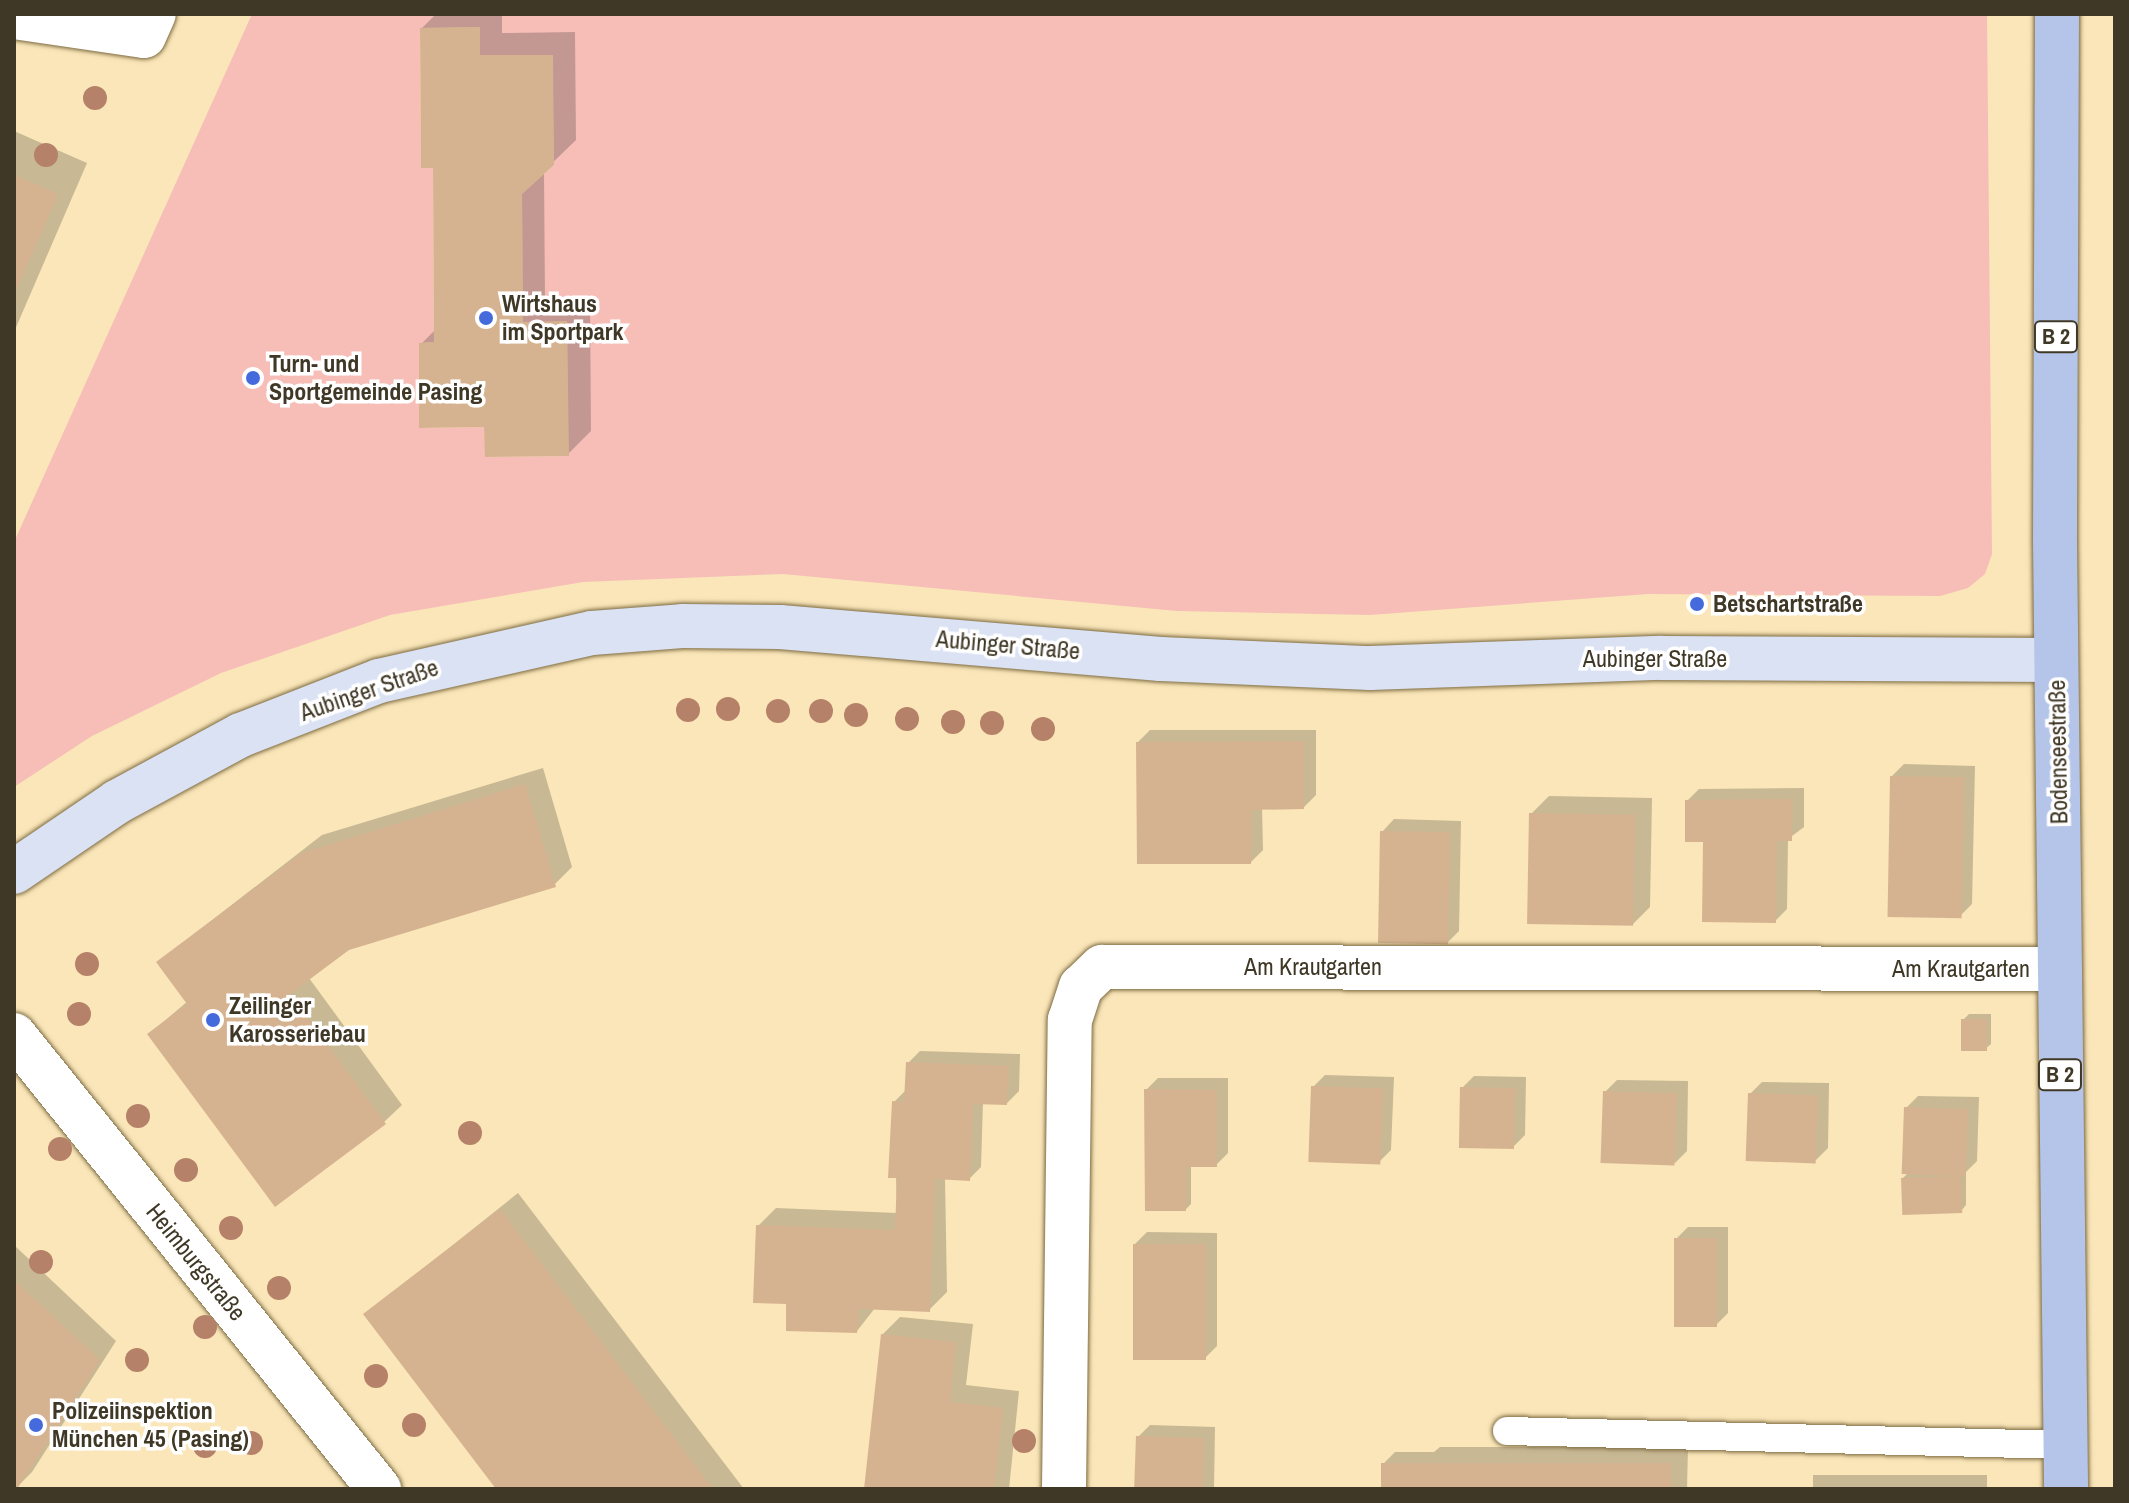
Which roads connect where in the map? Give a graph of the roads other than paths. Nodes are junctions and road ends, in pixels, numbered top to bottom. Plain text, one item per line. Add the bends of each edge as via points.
1 (2057, 14) edge
2 (14, 17) edge
3 (149, 25) edge
4 (2056, 660) junction
5 (14, 872) edge
6 (2058, 969) junction
7 (14, 1035) edge
8 (1507, 1431) dead end
9 (2065, 1445) junction
10 (379, 1489) edge
11 (1064, 1489) edge
12 (2066, 1489) edge

1 - 4 main road, Bodenseestraße / B 2
2 - 3 street
4 - 5 main road, Aubinger Straße via 1661,658 1370,668 1176,660 780,627 592,633 379,681 241,735 117,802
4 - 6 main road, Bodenseestraße / B 2
6 - 9 main road, Bodenseestraße / B 2
6 - 11 street, Am Krautgarten via 1102,967 1081,987 1070,1020
7 - 10 street, Heimburgstraße
8 - 9 lane
9 - 12 main road, Bodenseestraße / B 2

